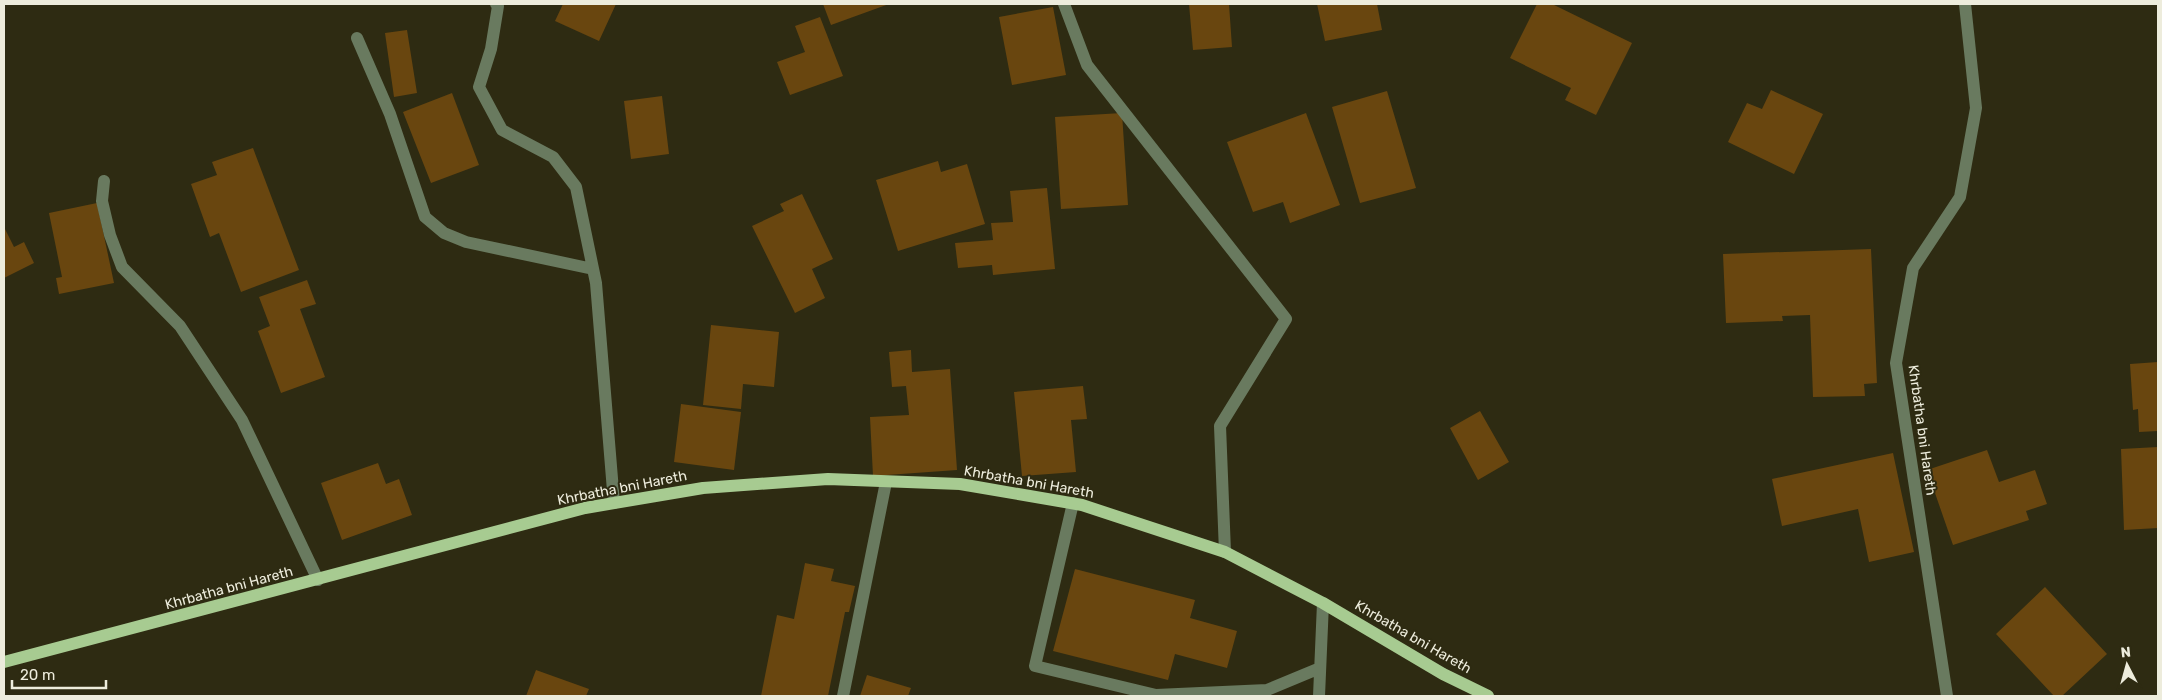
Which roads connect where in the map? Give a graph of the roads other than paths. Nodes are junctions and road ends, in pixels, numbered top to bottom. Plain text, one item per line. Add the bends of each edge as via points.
1 (496, 4) edge
2 (1064, 4) edge
3 (1965, 4) edge
4 (356, 38) dead end
5 (104, 180) dead end
6 (593, 269) junction
7 (886, 482) junction
8 (614, 503) junction
9 (1074, 503) junction
10 (1225, 552) junction
11 (318, 580) junction
12 (1324, 603) junction
13 (4, 662) edge
14 (1320, 668) junction
15 (843, 696) edge
16 (1319, 696) edge
17 (1488, 696) edge
18 (1947, 696) edge

1 - 6 street via 492,49 479,87 502,130 553,157 576,187
2 - 10 street via 1087,65 1286,319 1220,426
3 - 18 street, Khrbatha bni Hareth via 1976,108 1960,197 1913,268 1896,363
4 - 6 street via 390,114 425,217 444,233 466,242
5 - 11 street via 102,201 122,267 180,326 242,420
6 - 8 street
7 - 8 main road, Khrbatha bni Hareth via 828,480 703,488
7 - 9 main road, Khrbatha bni Hareth via 960,484
7 - 15 street
8 - 11 main road, Khrbatha bni Hareth
9 - 10 main road, Khrbatha bni Hareth
9 - 14 street via 1035,666 1156,695 1267,690
10 - 12 main road, Khrbatha bni Hareth
11 - 13 main road, Khrbatha bni Hareth
12 - 14 street
12 - 17 main road, Khrbatha bni Hareth via 1443,674
14 - 16 street

